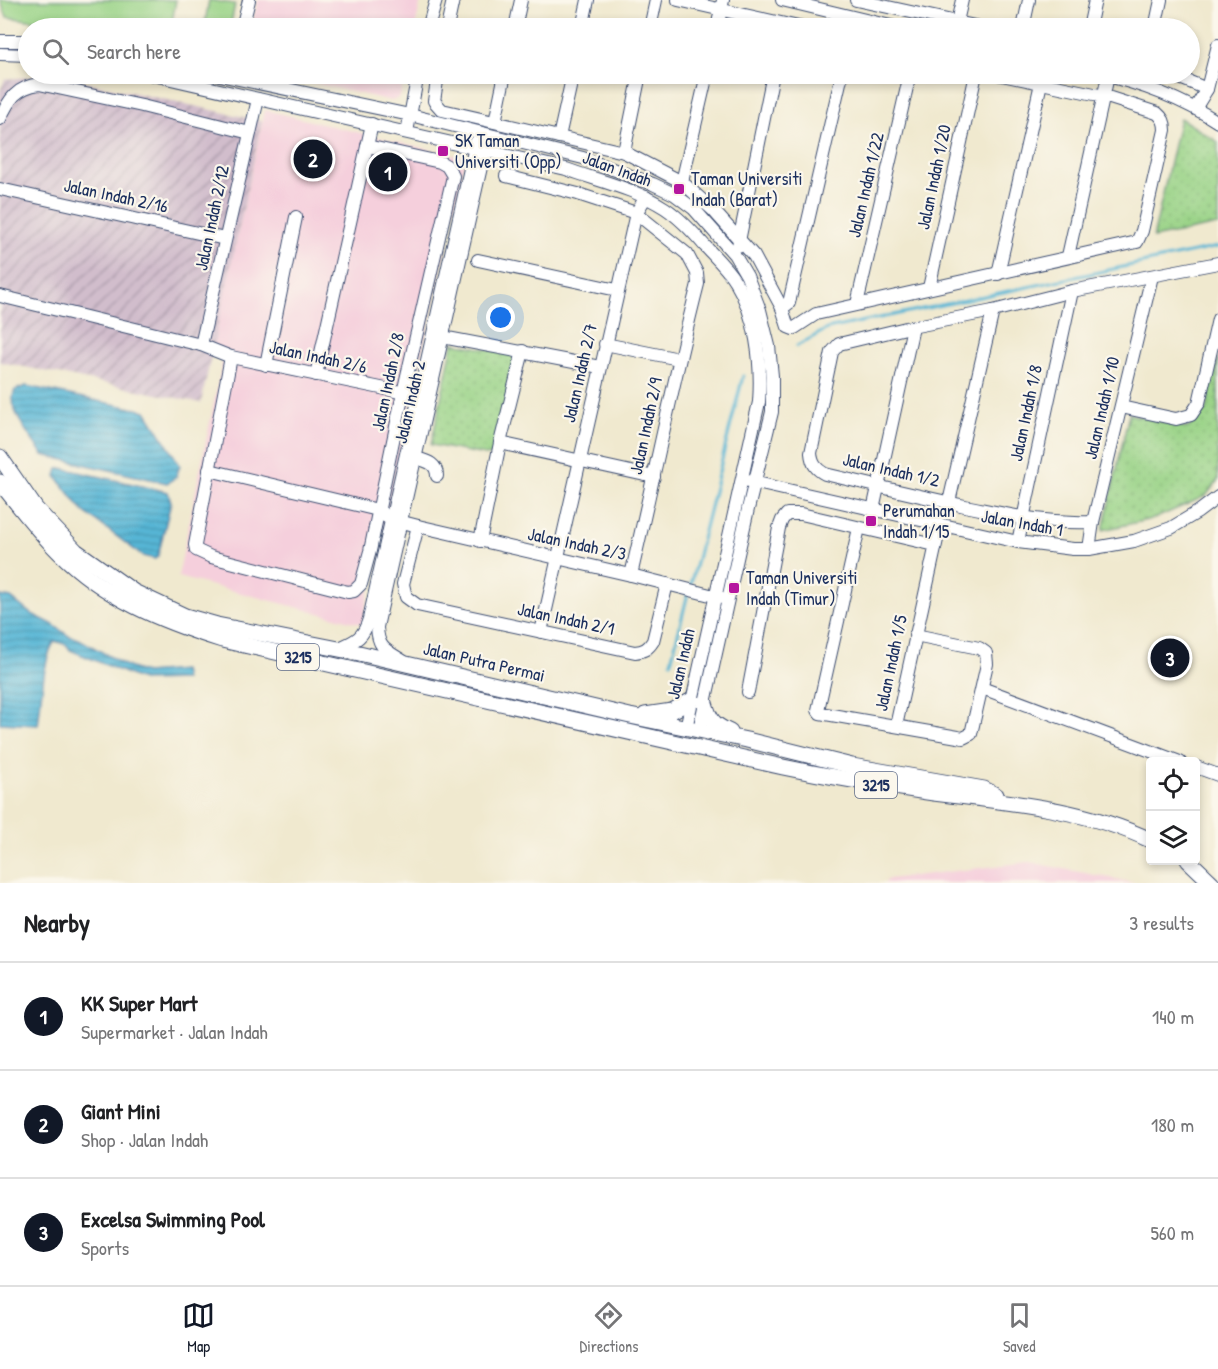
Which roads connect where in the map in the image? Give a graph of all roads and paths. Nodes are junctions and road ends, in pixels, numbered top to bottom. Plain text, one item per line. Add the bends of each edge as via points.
1 (249, 0) edge
2 (436, 0) edge
3 (453, 0) edge
4 (521, 0) edge
5 (588, 0) edge
6 (656, 0) edge
7 (678, 0) edge
8 (782, 0) edge
9 (856, 0) edge
10 (962, 0) edge
11 (1029, 0) edge
12 (1095, 0) edge
13 (1161, 0) edge
14 (810, 3) edge
15 (886, 3) edge
16 (722, 5) edge
17 (244, 18) edge
18 (431, 18) edge
19 (449, 18) edge
20 (517, 18) edge
21 (584, 18) edge
22 (652, 18) edge
23 (760, 18) edge
24 (863, 18) edge
25 (942, 18) edge
26 (958, 18) edge
27 (1025, 18) edge
28 (1091, 18) edge
29 (1157, 18) edge
30 (0, 41) edge
31 (18, 41) edge
32 (1218, 45) edge
33 (0, 54) edge
34 (18, 55) edge
35 (191, 84) edge
36 (230, 84) edge
37 (264, 84) edge
38 (416, 84) edge
39 (436, 84) edge
40 (504, 84) edge
41 (571, 84) edge
42 (638, 84) edge
43 (706, 84) edge
44 (771, 84) edge
45 (840, 84) edge
46 (908, 84) edge
47 (974, 84) edge
48 (1041, 84) edge
49 (1046, 84) edge
50 (1103, 84) edge
51 (1133, 84) edge
52 (1195, 84) edge
53 (1207, 89) junction
54 (228, 93) junction
55 (301, 93) junction
56 (1104, 96) junction
57 (258, 99) junction
58 (1196, 107) junction
59 (298, 108) junction
60 (410, 115) junction
61 (0, 119) edge
62 (495, 122) junction
63 (1218, 122) edge
64 (372, 124) junction
65 (407, 132) junction
66 (250, 133) junction
67 (483, 133) junction
68 (559, 137) junction
69 (367, 146) junction
70 (480, 149) junction
71 (624, 152) junction
72 (506, 176) dead end
73 (682, 182) junction
74 (0, 189) edge
75 (646, 198) junction
76 (636, 213) junction
77 (296, 217) dead end
78 (225, 239) junction
79 (740, 240) junction
80 (734, 254) junction
81 (1068, 256) junction
82 (478, 260) dead end
83 (1218, 263) edge
84 (723, 266) junction
85 (998, 274) junction
86 (1152, 276) junction
87 (928, 288) junction
88 (618, 290) junction
89 (1072, 291) junction
90 (0, 296) edge
91 (856, 304) junction
92 (782, 308) junction
93 (993, 310) junction
94 (1218, 320) edge
95 (913, 327) junction
96 (439, 336) junction
97 (605, 344) junction
98 (201, 345) junction
99 (523, 351) junction
100 (231, 357) junction
101 (678, 359) junction
102 (266, 365) junction
103 (600, 367) junction
104 (316, 375) junction
105 (403, 393) junction
106 (424, 397) junction
107 (1121, 407) junction
108 (500, 443) junction
109 (0, 457) edge
110 (416, 458) junction
111 (579, 461) junction
112 (208, 470) junction
113 (437, 476) dead end
114 (654, 477) junction
115 (741, 480) junction
116 (0, 482) edge
117 (754, 482) junction
118 (879, 488) junction
119 (1218, 497) edge
120 (949, 502) junction
121 (378, 510) junction
122 (873, 510) junction
123 (1022, 518) junction
124 (396, 520) junction
125 (1094, 522) junction
126 (418, 526) junction
127 (940, 526) junction
128 (859, 528) junction
129 (480, 541) junction
130 (1018, 542) junction
131 (935, 545) junction
132 (1089, 549) junction
133 (558, 559) junction
134 (631, 575) junction
135 (673, 586) junction
136 (721, 598) junction
137 (541, 632) junction
138 (915, 635) junction
139 (337, 649) junction
140 (408, 664) junction
141 (982, 688) junction
142 (748, 692) dead end
143 (699, 702) junction
144 (630, 716) junction
145 (896, 726) junction
146 (692, 732) junction
147 (647, 735) junction
148 (747, 740) junction
149 (739, 757) junction
150 (1167, 757) edge
151 (1200, 768) edge
152 (1217, 771) edge
153 (1016, 803) junction
154 (1146, 838) edge
155 (1192, 865) edge
156 (1212, 883) edge

1 - 17 street
2 - 18 street
3 - 19 street
4 - 20 street
5 - 21 street
6 - 22 street
7 - 16 street
8 - 14 street
9 - 15 street
10 - 26 street
11 - 27 street
12 - 28 street
13 - 29 street
14 - 24 street
15 - 25 street
16 - 23 street
30 - 31 street
32 - 53 street
33 - 34 street
35 - 54 street, Jalan Indah
36 - 54 street
37 - 55 street, Jalan Indah
38 - 60 street
39 - 62 street via 434,101 442,110
40 - 62 street
41 - 68 street
42 - 71 street
43 - 73 street
44 - 79 street
45 - 92 street via 789,303
46 - 91 street, Jalan Indah 1/22
47 - 87 street, Jalan Indah 1/20
48 - 85 street
49 - 56 street
50 - 56 street
51 - 58 street
52 - 53 street
53 - 58 street
54 - 57 street, Jalan Indah
55 - 59 street
55 - 60 street, Jalan Indah
56 - 81 street
56 - 81 street via 1157,113 1164,120 1165,130 1137,242
57 - 59 street, Jalan Indah
57 - 66 street, Jalan Indah 2/12
58 - 63 street
59 - 64 street, Jalan Indah
60 - 65 street
60 - 67 street, Jalan Indah
61 - 66 street via 14,93 39,84
62 - 68 street
64 - 65 street, Jalan Indah
64 - 69 street
65 - 70 street, Jalan Indah
66 - 78 street, Jalan Indah 2/12
67 - 70 street, Jalan Indah 2
67 - 80 street, Jalan Indah via 583,158 653,183 694,209
68 - 71 street
69 - 104 street
69 - 105 street, Jalan Indah 2/8 via 440,162 451,170 452,182
70 - 75 street, Jalan Indah via 566,169
70 - 96 street, Jalan Indah 2
71 - 73 street
72 - 76 street
73 - 79 street
74 - 78 street, Jalan Indah 2/16
75 - 76 street, Jalan Indah 2/7
75 - 84 street, Jalan Indah via 666,208 691,230
76 - 88 street, Jalan Indah 2/7
76 - 101 street, Jalan Indah 2/9 via 687,254 697,273 698,284
77 - 102 street
78 - 98 street, Jalan Indah 2/12
79 - 80 street
79 - 92 street via 754,256
80 - 84 street
80 - 117 street, Jalan Indah via 760,310 772,376 772,412
81 - 85 street
82 - 88 street
83 - 86 street
84 - 115 street, Jalan Indah via 744,297 753,327 760,382
85 - 87 street
86 - 89 street
86 - 107 street, Jalan Indah 1/10
87 - 91 street
88 - 97 street, Jalan Indah 2/7
89 - 93 street
89 - 123 street, Jalan Indah 1/8
90 - 98 street, Jalan Indah 2/6
91 - 92 street via 816,314 793,329 788,327
93 - 95 street
93 - 120 street
94 - 107 street via 1199,403 1191,415 1176,419
95 - 118 street
95 - 118 street, Jalan Indah 1/2 via 839,344 832,352 811,462 825,474
96 - 99 street
96 - 106 street, Jalan Indah 2
97 - 101 street
97 - 103 street, Jalan Indah 2/7
98 - 100 street, Jalan Indah 2/6
99 - 103 street
99 - 108 street
100 - 102 street, Jalan Indah 2/6
100 - 112 street
101 - 114 street, Jalan Indah 2/9
102 - 104 street, Jalan Indah 2/6
103 - 111 street, Jalan Indah 2/7
104 - 105 street, Jalan Indah 2/6
105 - 106 street, Jalan Indah 2/6
105 - 121 street, Jalan Indah 2/8
106 - 110 street, Jalan Indah 2
106 - 124 street, Jalan Indah 2
107 - 125 street, Jalan Indah 1/10
108 - 111 street
108 - 129 street
109 - 139 main road, Jalan Putra Permai / 3215 via 36,509 69,545 134,592 216,626
110 - 113 street via 433,465
110 - 124 street, Jalan Indah 2
111 - 114 street
111 - 133 street, Jalan Indah 2/7
112 - 121 street
112 - 121 street, Jalan Indah 2/8 via 196,550 348,592 358,589
114 - 134 street, Jalan Indah 2/9
115 - 117 street, Jalan Indah 1
115 - 136 street, Jalan Indah
116 - 147 main road, Jalan Putra Permai / 3215 via 61,554 94,581 165,622 222,640
117 - 122 street, Jalan Indah 1
117 - 136 street, Jalan Indah
118 - 120 street, Jalan Indah 1/2
118 - 122 street
119 - 132 street, Jalan Indah 1 via 1171,528 1134,541
120 - 123 street, Jalan Indah 1/2
121 - 124 street
122 - 127 street, Jalan Indah 1
123 - 125 street, Jalan Indah 1/2
123 - 130 street, Jalan Indah 1/8
124 - 126 street, Jalan Indah 2/3
124 - 139 street, Jalan Indah 2 via 364,633
124 - 140 street, Jalan Indah 2 via 378,640
125 - 132 street, Jalan Indah 1/10
126 - 129 street, Jalan Indah 2/3
126 - 137 street, Jalan Indah 2/1 via 403,584 410,601
127 - 130 street, Jalan Indah 1
127 - 131 street, Jalan Indah 1/5
128 - 131 street
128 - 142 street via 801,514 787,514 782,520
128 - 145 street via 819,710 823,715
129 - 133 street, Jalan Indah 2/3
130 - 132 street, Jalan Indah 1
131 - 138 street, Jalan Indah 1/5
133 - 134 street, Jalan Indah 2/3
133 - 137 street, Jalan Indah 2/7
134 - 135 street, Jalan Indah 2/3
135 - 136 street, Jalan Indah 2/3
135 - 137 street, Jalan Indah 2/1 via 653,641 642,652
136 - 143 street, Jalan Indah
138 - 141 street via 983,650 988,657
138 - 145 street, Jalan Indah 1/5
139 - 140 main road, Jalan Putra Permai / 3215
140 - 144 main road, Jalan Putra Permai / 3215
141 - 145 street, Jalan Indah 1/5 via 974,729 963,738
141 - 150 street
143 - 144 main road via 672,711
143 - 146 street, Jalan Indah
143 - 148 main road via 714,723
144 - 146 main road, Jalan Putra Permai / 3215
146 - 147 main road via 683,739
146 - 148 main road, Jalan Putra Permai / 3215
146 - 149 main road
147 - 149 main road, Jalan Putra Permai / 3215
148 - 153 main road, Jalan Putra Permai / 3215 via 852,766 984,789
149 - 153 main road, Jalan Putra Permai / 3215 via 870,784
151 - 152 street
153 - 154 main road, Jalan Putra Permai / 3215 via 1100,821
155 - 156 main road

